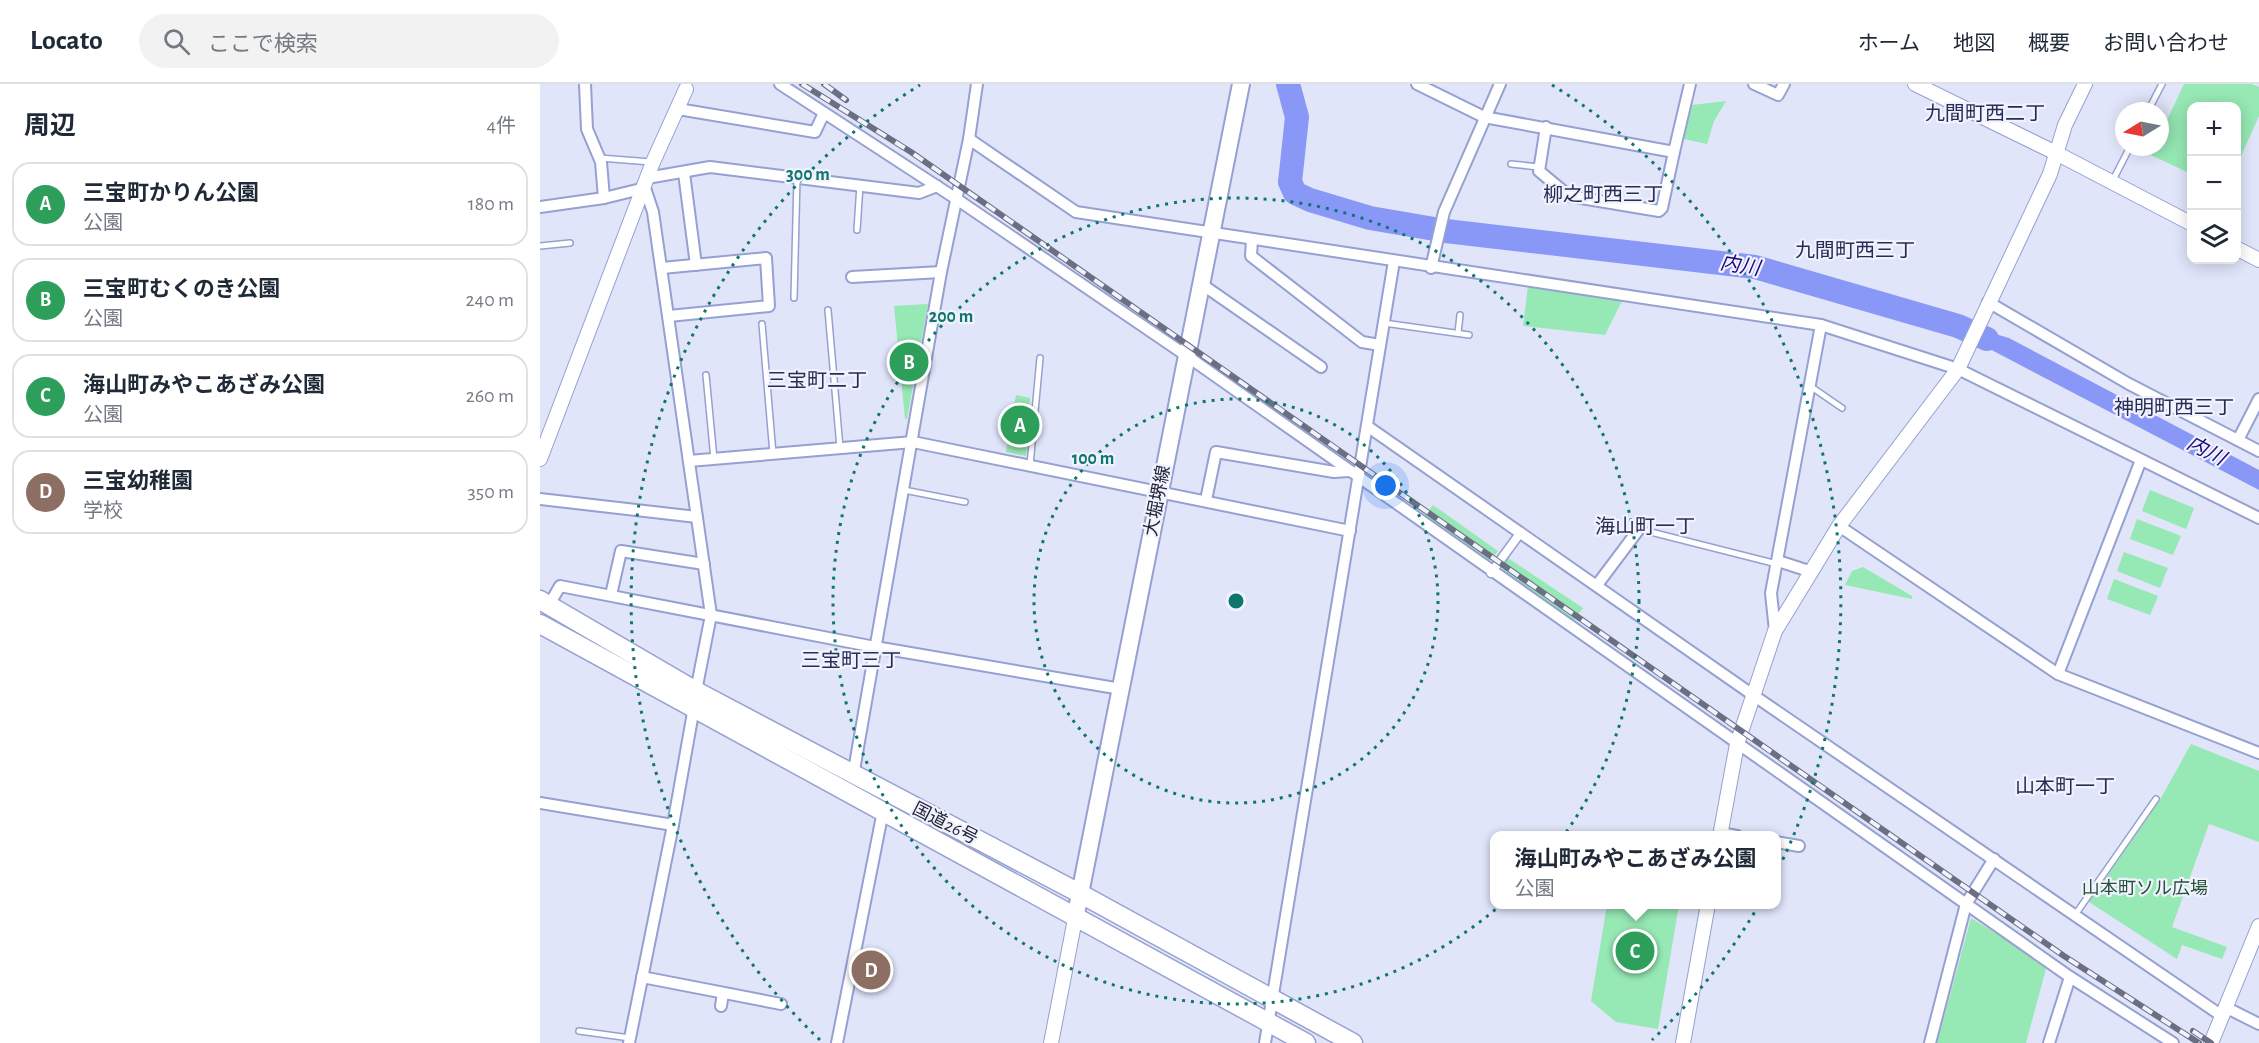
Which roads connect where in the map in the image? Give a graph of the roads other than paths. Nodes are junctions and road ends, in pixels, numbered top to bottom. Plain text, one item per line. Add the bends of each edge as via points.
1 (585, 84) edge
2 (780, 84) edge
3 (977, 84) edge
4 (1241, 84) edge
5 (1500, 84) edge
6 (1690, 84) edge
7 (1754, 84) edge
8 (1784, 84) edge
9 (1915, 84) edge
10 (2085, 84) edge
11 (2162, 84) edge
12 (1424, 85) edge
13 (685, 86) edge
14 (2153, 102) edge
15 (678, 109) junction
16 (824, 113) junction
17 (1484, 117) junction
18 (1546, 127) junction
19 (969, 139) junction
20 (1674, 152) junction
21 (2056, 153) junction
22 (2125, 156) edge
23 (598, 158) junction
24 (653, 162) junction
25 (1511, 164) dead end
26 (1539, 167) junction
27 (684, 172) junction
28 (797, 178) junction
29 (2112, 182) junction
30 (646, 183) junction
31 (860, 185) junction
32 (937, 186) junction
33 (603, 198) junction
34 (955, 198) junction
35 (540, 207) edge
36 (2187, 221) edge
37 (857, 231) dead end
38 (1210, 232) junction
39 (1252, 239) junction
40 (570, 243) dead end
41 (540, 246) edge
42 (2241, 251) edge
43 (2259, 260) edge
44 (1394, 261) junction
45 (696, 265) junction
46 (662, 267) junction
47 (1431, 268) junction
48 (941, 272) junction
49 (852, 277) dead end
50 (1200, 283) junction
51 (794, 298) dead end
52 (1987, 307) junction
53 (828, 310) dead end
54 (1460, 315) dead end
55 (669, 316) junction
56 (1384, 323) junction
57 (762, 324) dead end
58 (1821, 325) junction
59 (1458, 333) junction
60 (1469, 335) dead end
61 (1380, 345) junction
62 (1187, 356) junction
63 (1040, 358) dead end
64 (1321, 367) dead end
65 (1958, 369) junction
66 (706, 375) dead end
67 (1810, 386) junction
68 (2259, 399) edge
69 (1842, 408) dead end
70 (1367, 426) junction
71 (2238, 440) junction
72 (913, 442) junction
73 (840, 448) junction
74 (2259, 451) edge
75 (773, 454) junction
76 (540, 459) edge
77 (714, 459) junction
78 (2141, 460) junction
79 (689, 461) junction
80 (1030, 465) junction
81 (1348, 471) junction
82 (1358, 478) junction
83 (904, 490) junction
84 (1160, 490) junction
85 (540, 500) edge
86 (1206, 500) junction
87 (965, 502) dead end
88 (697, 517) junction
89 (2259, 518) edge
90 (1839, 526) junction
91 (1639, 529) joint
92 (1350, 531) junction
93 (1521, 532) junction
94 (1777, 562) junction
95 (704, 564) junction
96 (1812, 572) junction
97 (1491, 573) junction
98 (1597, 585) junction
99 (611, 595) junction
100 (544, 602) edge
101 (711, 615) junction
102 (540, 624) edge
103 (1775, 631) junction
104 (874, 647) junction
105 (2058, 674) junction
106 (1121, 690) junction
107 (1753, 695) junction
108 (695, 699) junction
109 (1737, 744) junction
110 (2259, 753) edge
111 (853, 776) junction
112 (2156, 799) dead end
113 (540, 802) edge
114 (883, 811) junction
115 (674, 825) junction
116 (1721, 831) edge
117 (1781, 843) edge
118 (1798, 846) dead end
119 (1994, 860) junction
120 (1081, 894) junction
121 (1966, 904) junction
122 (1707, 909) edge
123 (2075, 915) junction
124 (1075, 919) junction
125 (2258, 929) edge
126 (642, 977) junction
127 (2070, 977) junction
128 (723, 993) junction
129 (1274, 1000) junction
130 (781, 1004) dead end
131 (721, 1006) dead end
132 (2223, 1011) junction
133 (1269, 1023) junction
134 (2259, 1023) edge
135 (579, 1030) dead end
136 (2155, 1032) junction
137 (630, 1041) edge
138 (837, 1043) edge
139 (1051, 1043) edge
140 (1265, 1043) edge
141 (1306, 1043) edge
142 (1353, 1043) edge
143 (1683, 1043) edge
144 (1930, 1043) edge
145 (2049, 1043) edge
146 (2151, 1043) edge
147 (2173, 1043) edge
148 (2211, 1043) edge

1 - 23 street via 587,129
2 - 16 street
3 - 19 street
4 - 38 main road, 大堀堺線
5 - 17 street
6 - 20 street
7 - 8 street via 1778,95
9 - 21 street
10 - 21 street
11 - 14 lane
12 - 17 street
13 - 15 street
15 - 16 street via 815,132
15 - 24 street
16 - 32 street
17 - 18 street
17 - 47 street via 1444,212
18 - 20 street
18 - 26 street
19 - 34 street
19 - 38 street via 1076,212
20 - 26 street via 1659,211 1569,196
21 - 29 street
21 - 52 street via 2050,174
22 - 29 lane
23 - 24 lane
23 - 33 street
24 - 30 street
25 - 26 lane
27 - 28 street via 710,167
27 - 30 street
27 - 45 street
28 - 31 street
28 - 51 lane
29 - 36 street
30 - 33 street
30 - 46 street
30 - 76 street
31 - 32 street via 919,193
31 - 37 lane
32 - 34 street
33 - 35 street
34 - 48 street
34 - 62 street
38 - 39 street
38 - 50 main road, 大堀堺線
39 - 44 street
39 - 61 street via 1251,256 1362,342
40 - 41 lane
42 - 43 street
44 - 47 street
44 - 56 street
45 - 46 street
45 - 55 street via 766,258 769,306
46 - 55 street
47 - 58 street
48 - 49 street
48 - 72 street
50 - 62 main road, 大堀堺線
50 - 64 street
52 - 65 street
52 - 71 street
53 - 73 lane
54 - 59 lane
55 - 79 street
56 - 59 lane
56 - 61 street
57 - 75 lane
58 - 65 street
58 - 67 street
59 - 60 lane
61 - 70 street
62 - 81 street
62 - 84 main road, 大堀堺線
63 - 80 lane
65 - 78 street
65 - 90 street
66 - 77 lane
67 - 69 lane
67 - 94 street
68 - 71 street
70 - 82 street
70 - 93 street
71 - 74 street
72 - 73 street
72 - 80 street
72 - 83 street
73 - 75 street
75 - 77 street
77 - 79 street
78 - 89 street
78 - 105 street
79 - 88 street
80 - 84 street
81 - 82 street
81 - 86 street via 1216,452
82 - 92 street
82 - 97 street
83 - 87 lane
83 - 104 street
84 - 86 street
84 - 106 main road, 大堀堺線
85 - 88 street
86 - 92 street
88 - 95 street
90 - 96 street
90 - 105 street
91 - 94 lane
91 - 98 street
92 - 129 street
93 - 97 street
93 - 98 street
94 - 96 street
94 - 103 street via 1771,593
95 - 99 street via 621,551
95 - 101 street
96 - 103 street
97 - 109 street
98 - 107 street
99 - 100 street via 560,586
99 - 101 street
100 - 108 highway, 国道26号
101 - 104 street
101 - 108 street
102 - 108 highway, 国道26号
103 - 107 street
104 - 106 street
104 - 111 street
105 - 110 street
106 - 120 main road, 大堀堺線
107 - 109 street
107 - 119 street
108 - 111 highway, 国道26号
108 - 114 highway, 国道26号
108 - 115 street
109 - 116 street
109 - 121 street
111 - 120 highway, 国道26号
112 - 123 lane
113 - 115 street
114 - 124 highway, 国道26号
114 - 138 street
115 - 126 street
117 - 118 street
119 - 121 street
119 - 123 street
120 - 124 main road, 大堀堺線
120 - 129 highway, 国道26号
121 - 127 street
121 - 144 street
122 - 143 street
123 - 132 street
124 - 133 highway, 国道26号
124 - 139 street
125 - 132 street
126 - 128 street
126 - 137 street
127 - 136 street
127 - 145 street
128 - 130 street
128 - 131 street
129 - 133 street
129 - 142 highway, 国道26号
132 - 134 street
132 - 148 street
133 - 140 street
133 - 141 highway, 国道26号
135 - 137 lane
136 - 146 street
136 - 147 street

